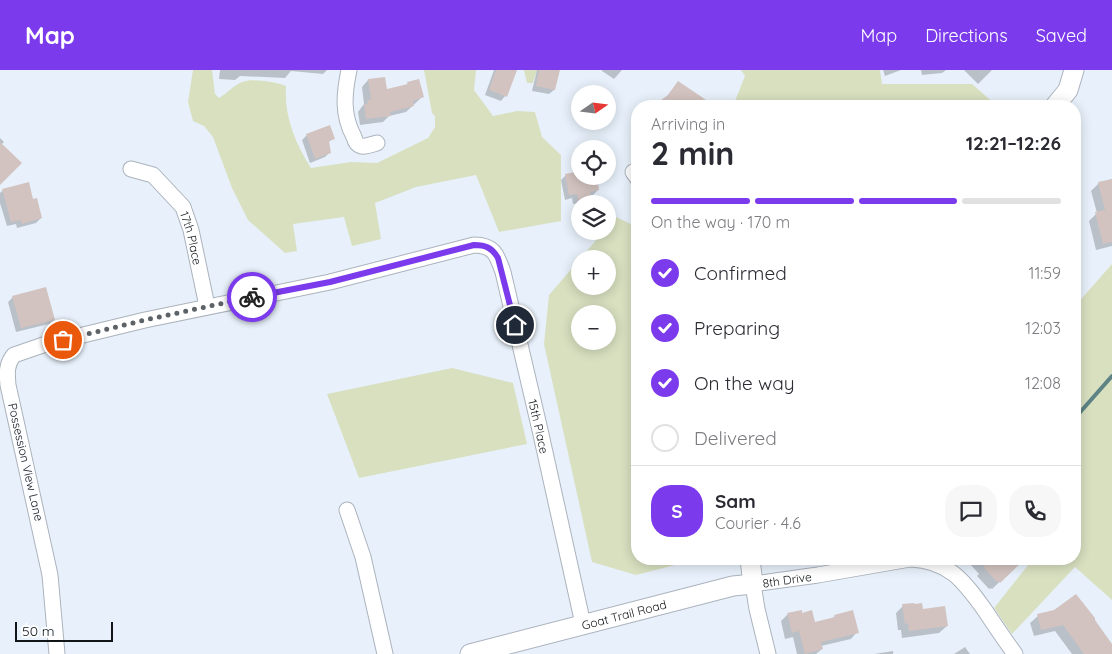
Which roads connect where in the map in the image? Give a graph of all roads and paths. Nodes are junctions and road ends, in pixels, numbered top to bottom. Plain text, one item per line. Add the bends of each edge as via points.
1 (349, 70) edge
2 (1074, 70) edge
3 (1060, 100) edge
4 (377, 143) dead end
5 (131, 169) dead end
6 (474, 245) joint
7 (207, 306) junction
8 (347, 510) dead end
9 (751, 565) edge
10 (876, 565) edge
11 (942, 565) edge
12 (754, 584) junction
13 (584, 624) junction
14 (57, 654) edge
15 (385, 654) edge
16 (470, 654) edge
17 (768, 654) edge
18 (1015, 654) edge

1 - 4 street via 345,89 349,127 359,145
2 - 3 street via 1068,90
5 - 7 street, 17th Place via 154,175 183,207
6 - 7 street, Possession View Lane via 330,282
6 - 13 street, 15th Place via 493,251 500,265
7 - 14 street, Possession View Lane via 46,344 18,352 10,359 8,385 50,575
8 - 15 street via 363,558
9 - 12 street
10 - 12 street, 8th Drive
11 - 18 street, 8th Drive via 964,582
12 - 13 street, Goat Trail Road via 733,586
12 - 17 street
13 - 16 street, Goat Trail Road

